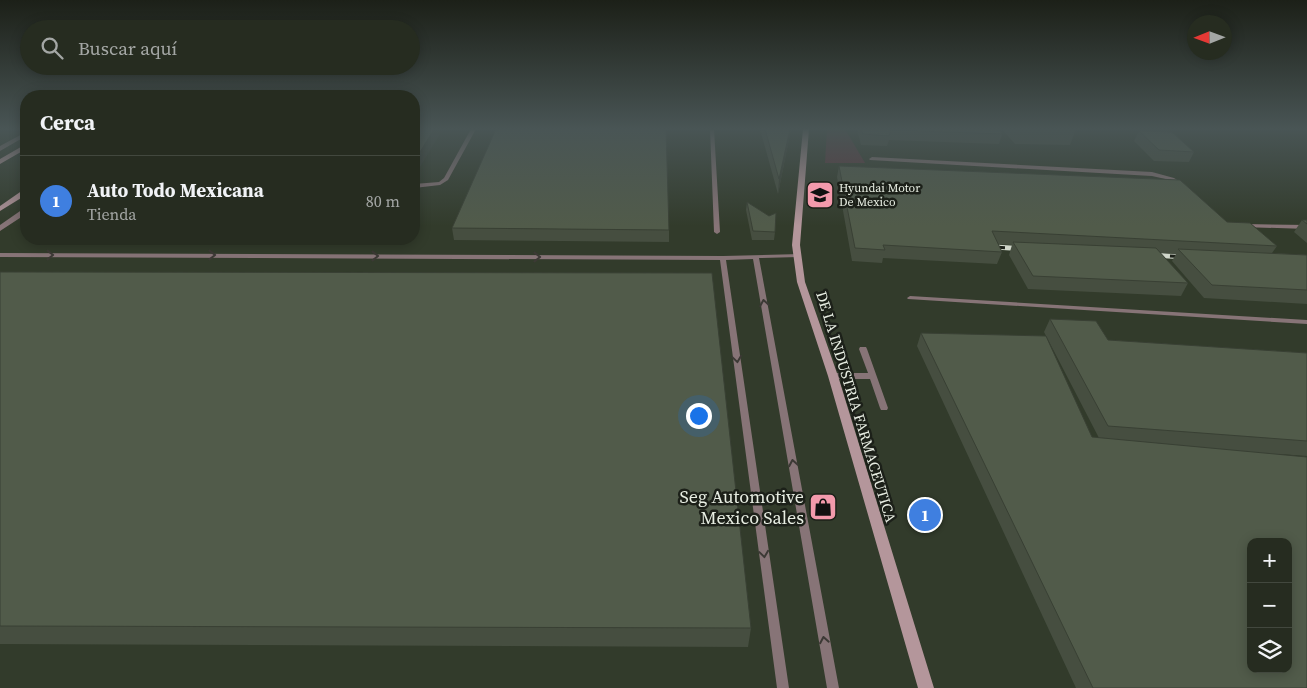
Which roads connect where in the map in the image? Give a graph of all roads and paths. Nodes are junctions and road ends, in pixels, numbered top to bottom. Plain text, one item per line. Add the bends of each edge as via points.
1 (456, 161) edge
2 (714, 161) edge
3 (803, 161) edge
4 (911, 161) edge
5 (420, 185) edge
6 (1184, 187) edge
7 (20, 196) edge
8 (0, 209) edge
9 (20, 214) edge
10 (1239, 226) edge
11 (1307, 227) edge
12 (0, 229) edge
13 (718, 232) dead end
14 (0, 255) edge
15 (799, 255) junction
16 (722, 258) junction
17 (756, 258) junction
18 (910, 298) dead end
19 (1307, 322) edge
20 (863, 349) dead end
21 (833, 376) junction
22 (872, 376) junction
23 (884, 408) dead end
24 (783, 688) edge
25 (832, 688) edge
26 (926, 688) edge

1 - 5 lane via 446,179
2 - 13 lane
3 - 15 main road, DE LA INDUSTRIA FARMACEUTICA via 797,219
4 - 6 lane via 1152,174 1172,179
7 - 8 main road
9 - 12 street
10 - 11 lane
14 -> 16 lane
15 - 17 lane
15 - 21 main road, DE LA INDUSTRIA FARMACEUTICA via 801,282
16 - 17 lane
16 -> 24 lane
25 -> 17 lane
18 - 19 lane
20 - 22 lane
21 - 22 lane
21 - 26 main road, DE LA INDUSTRIA FARMACEUTICA
22 - 23 lane

